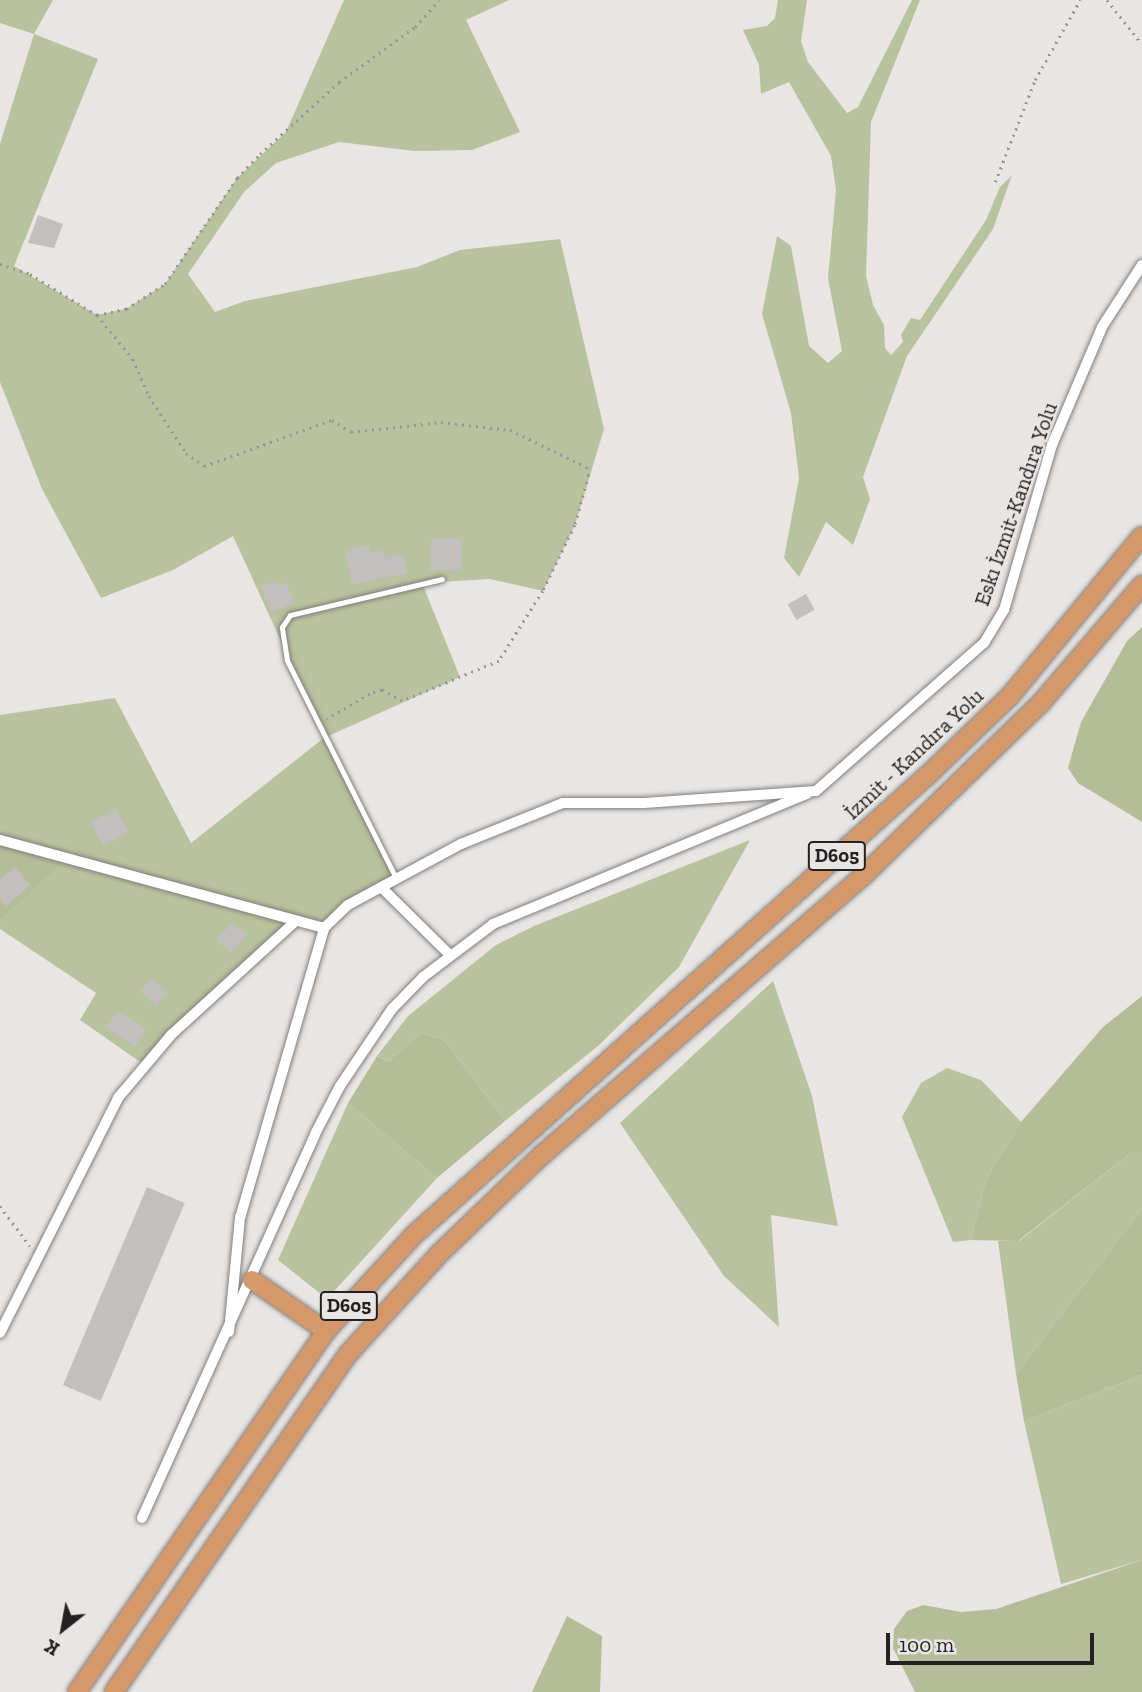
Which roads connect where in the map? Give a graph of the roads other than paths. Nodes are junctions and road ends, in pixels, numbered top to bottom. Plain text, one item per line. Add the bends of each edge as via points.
1 (1142, 265) edge
2 (1142, 536) edge
3 (442, 579) dead end
4 (1142, 585) edge
5 (816, 790) junction
6 (0, 840) edge
7 (397, 880) junction
8 (382, 888) junction
9 (296, 921) junction
10 (324, 928) junction
11 (450, 955) junction
12 (252, 1280) junction
13 (326, 1331) junction
14 (229, 1332) junction
15 (0, 1333) edge
16 (142, 1518) dead end
17 (77, 1692) edge
18 (114, 1692) edge

1 - 5 street, Eskı İzmit-Kandıra Yolu via 1102,327 1062,421 1004,610 984,643
2 - 13 highway, İzmit - Kandıra Yolu / D605 via 1010,696 929,774 505,1148 415,1234
3 - 7 lane via 360,594 290,615 282,627 281,642
4 - 18 highway via 1040,704 864,875 542,1155 439,1254 349,1353
5 - 7 street via 644,803 563,803 461,844
5 - 11 street, İzmit - Kandıra Yolu via 538,902 493,924
6 - 9 street
7 - 8 street
8 - 10 street via 348,905
8 - 11 street
9 - 10 street
9 - 15 street via 137,1072 111,1109
10 - 14 street via 240,1218
11 - 12 street, İzmit - Kandıra Yolu via 392,1009 340,1086 314,1134
12 - 13 highway
12 - 14 street, İzmit - Kandıra Yolu
13 - 17 highway, D605
14 - 16 street, İzmit - Kandıra Yolu

